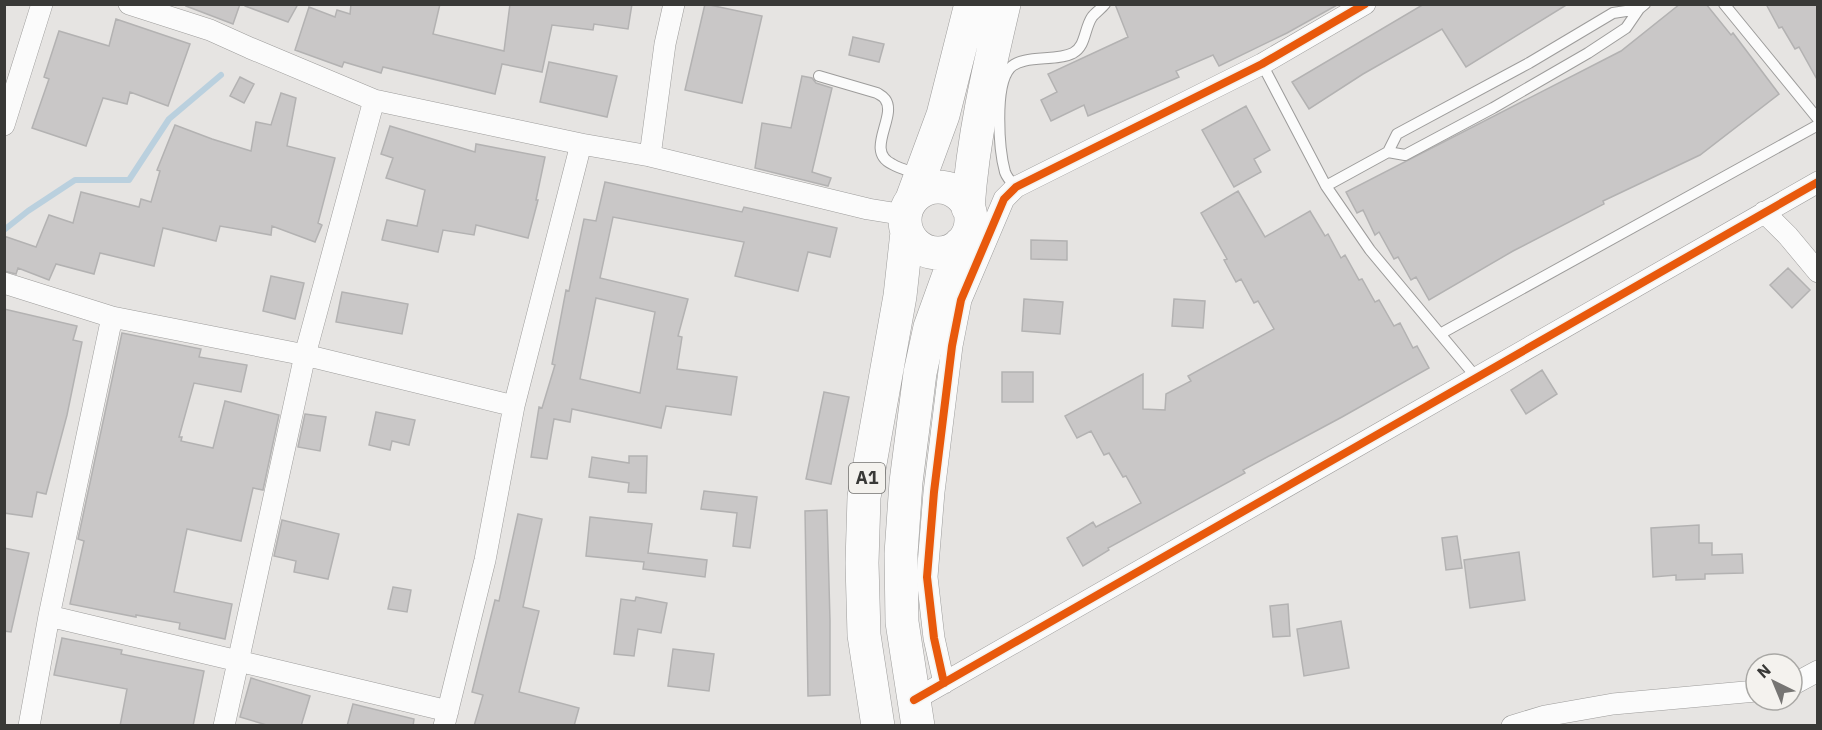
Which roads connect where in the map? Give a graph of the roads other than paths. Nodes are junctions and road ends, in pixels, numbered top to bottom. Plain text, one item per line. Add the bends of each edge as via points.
1 (42, 4) edge
2 (129, 4) edge
3 (674, 4) edge
4 (971, 4) edge
5 (1004, 4) edge
6 (1105, 4) edge
7 (1365, 4) edge
8 (1724, 4) edge
9 (1642, 7) edge
10 (168, 10) edge
11 (1262, 64) junction
12 (819, 76) dead end
13 (374, 100) junction
14 (1818, 119) edge
15 (4, 125) edge
16 (1818, 125) edge
17 (581, 144) junction
18 (1388, 152) junction
19 (650, 156) junction
20 (1818, 183) edge
21 (1326, 186) junction
22 (1016, 187) junction
23 (912, 205) junction
24 (968, 208) junction
25 (1764, 212) junction
26 (960, 244) junction
27 (1818, 272) edge
28 (4, 283) edge
29 (112, 317) junction
30 (1440, 334) junction
31 (305, 355) junction
32 (1476, 377) junction
33 (514, 406) junction
34 (49, 615) junction
35 (239, 660) junction
36 (1818, 671) edge
37 (1804, 679) edge
38 (944, 683) junction
39 (1744, 692) edge
40 (916, 713) edge
41 (446, 718) edge
42 (29, 726) edge
43 (224, 726) edge
44 (878, 726) edge
45 (1512, 726) edge

1 - 15 street
2 - 10 street
3 - 19 street
4 - 23 highway, A1 via 944,115
5 - 24 highway via 976,132
6 - 22 lane via 1092,17 1082,45 1074,53 1021,62 1007,74 999,117 1000,150 1006,175
7 - 11 street
8 - 14 lane
9 - 18 lane via 1613,13 1396,134
9 - 18 lane via 1626,28 1493,108 1405,155
10 - 13 street
11 - 21 lane
11 - 22 street
12 - 23 lane via 877,93 885,99 888,106 880,149
13 - 17 street
13 - 31 street
16 - 30 lane
17 - 19 street
17 - 33 street
18 - 21 lane
19 - 23 street via 868,208
20 - 25 street
21 - 30 lane via 1370,250
22 - 38 street via 1000,206 961,300 952,346 927,577
23 - 24 highway via 919,193 928,189 948,189
23 - 26 highway via 913,241 921,248 941,253
23 - 44 highway, A1 via 864,497 864,635
24 - 26 highway via 970,227
25 - 27 street
25 - 32 street
26 - 40 highway, A1 via 930,327 906,482 902,622
28 - 29 street
29 - 31 street
29 - 34 street
30 - 32 lane
31 - 33 street
31 - 35 street
32 - 38 street
33 - 41 street via 485,560
34 - 35 street
34 - 42 street
35 - 41 street
35 - 43 street
36 - 37 street
38 - 40 street
39 - 45 street via 1613,704

